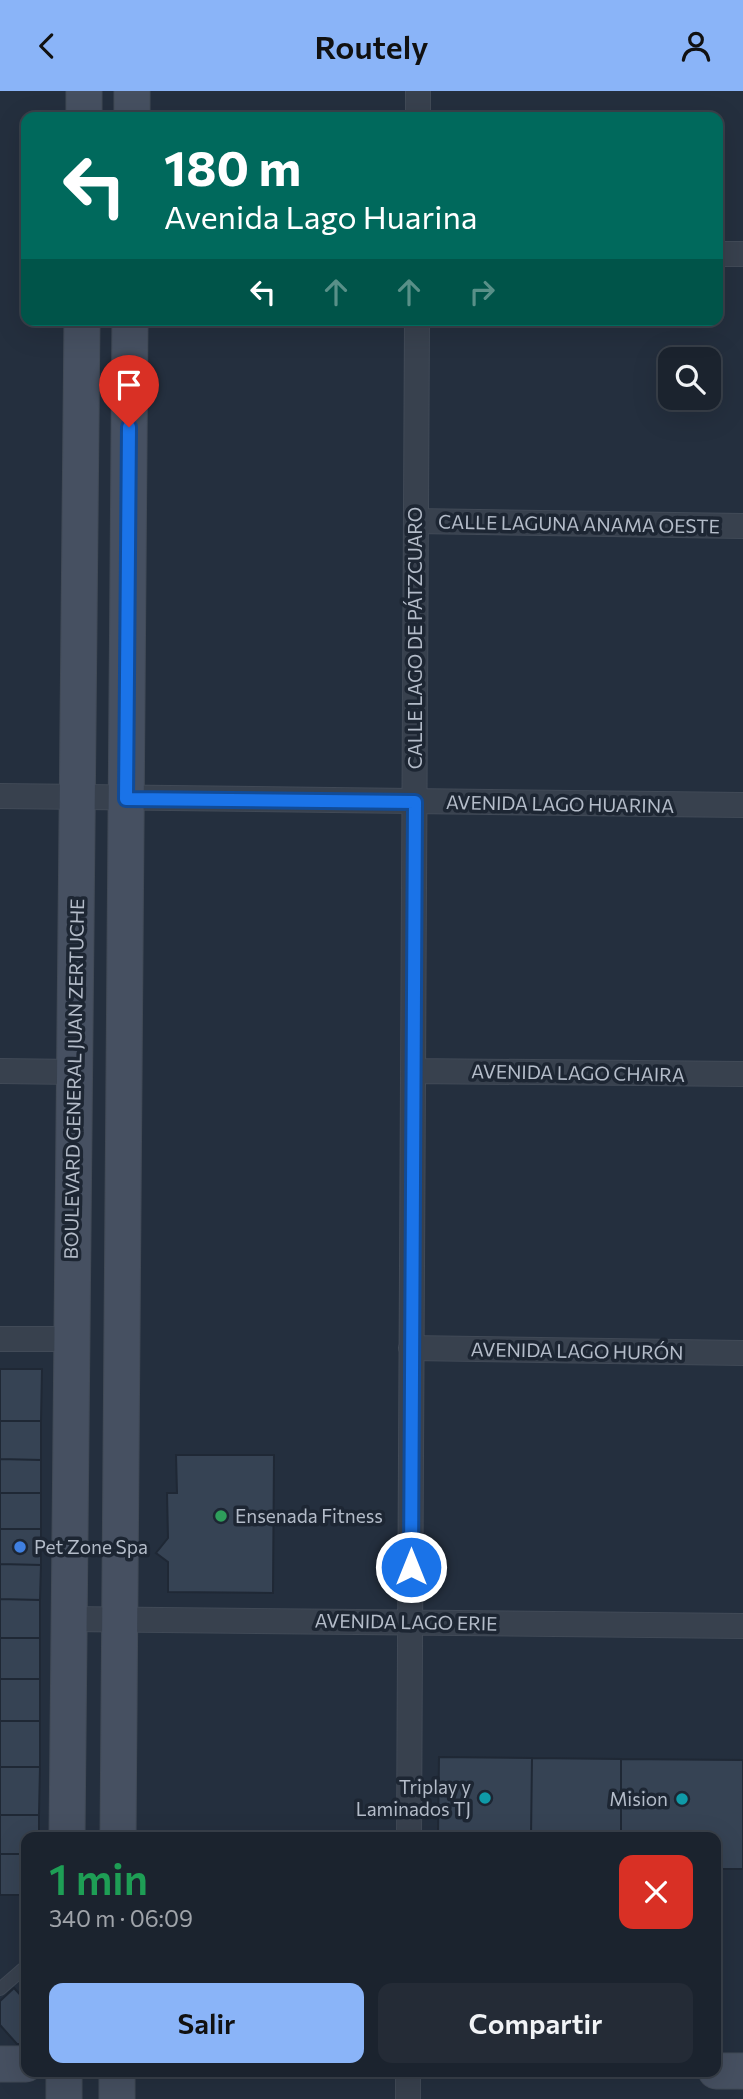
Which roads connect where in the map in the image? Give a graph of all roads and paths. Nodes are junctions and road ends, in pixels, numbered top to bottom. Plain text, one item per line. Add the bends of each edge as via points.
1 (85, 91) edge
2 (132, 91) edge
3 (418, 91) edge
4 (84, 112) edge
5 (132, 112) edge
6 (418, 112) edge
7 (723, 254) edge
8 (743, 254) edge
9 (82, 326) edge
10 (130, 326) edge
11 (417, 326) edge
12 (416, 521) junction
13 (743, 526) edge
14 (0, 796) edge
15 (77, 797) junction
16 (126, 799) junction
17 (415, 802) junction
18 (743, 805) edge
19 (0, 1071) edge
20 (413, 1071) junction
21 (75, 1072) junction
22 (743, 1074) edge
23 (0, 1339) edge
24 (72, 1339) junction
25 (411, 1348) junction
26 (743, 1353) edge
27 (69, 1619) junction
28 (120, 1619) junction
29 (410, 1622) junction
30 (743, 1626) edge
31 (67, 1832) edge
32 (118, 1832) edge
33 (409, 1832) edge
34 (21, 1971) edge
35 (0, 1989) edge
36 (0, 2064) edge
37 (21, 2064) edge
38 (721, 2071) edge
39 (743, 2071) edge
40 (64, 2077) edge
41 (117, 2077) edge
42 (408, 2077) edge
43 (64, 2099) edge
44 (117, 2099) edge
45 (408, 2099) edge

1 - 4 main road
2 - 5 main road
3 - 6 street
7 - 8 street
9 - 15 main road, BOULEVARD GENERAL JUAN ZERTUCHE
10 - 16 main road
11 - 12 street, CALLE LAGO DE PÁTZCUARO
12 - 13 street, CALLE LAGUNA ANAMA OESTE
12 - 17 street, CALLE LAGO DE PÁTZCUARO
14 - 15 street, AVENIDA LAGO HUARINA
15 - 16 street, AVENIDA LAGO HUARINA
15 - 21 main road, BOULEVARD GENERAL JUAN ZERTUCHE
16 - 17 street, AVENIDA LAGO HUARINA
16 - 28 main road
17 - 18 street, AVENIDA LAGO HUARINA
17 - 20 street, CALLE LAGO DE PÁTZCUARO
19 - 21 street
20 - 22 street, AVENIDA LAGO CHAIRA
20 - 25 street, CALLE LAGO DE PÁTZCUARO
21 - 24 main road, BOULEVARD GENERAL JUAN ZERTUCHE
23 - 24 street
24 - 27 main road, BOULEVARD GENERAL JUAN ZERTUCHE
25 - 26 street, AVENIDA LAGO HURÓN
25 - 29 street, CALLE LAGO DE PÁTZCUARO
27 - 28 street, AVENIDA LAGO ERIE
27 - 31 main road, BOULEVARD GENERAL JUAN ZERTUCHE
28 - 29 street, AVENIDA LAGO ERIE
28 - 32 main road
29 - 30 street, AVENIDA LAGO ERIE
29 - 33 street, CALLE LAGO DE PÁTZCUARO
34 - 35 lane
36 - 37 main road
38 - 39 main road
40 - 43 main road
41 - 44 main road
42 - 45 street

